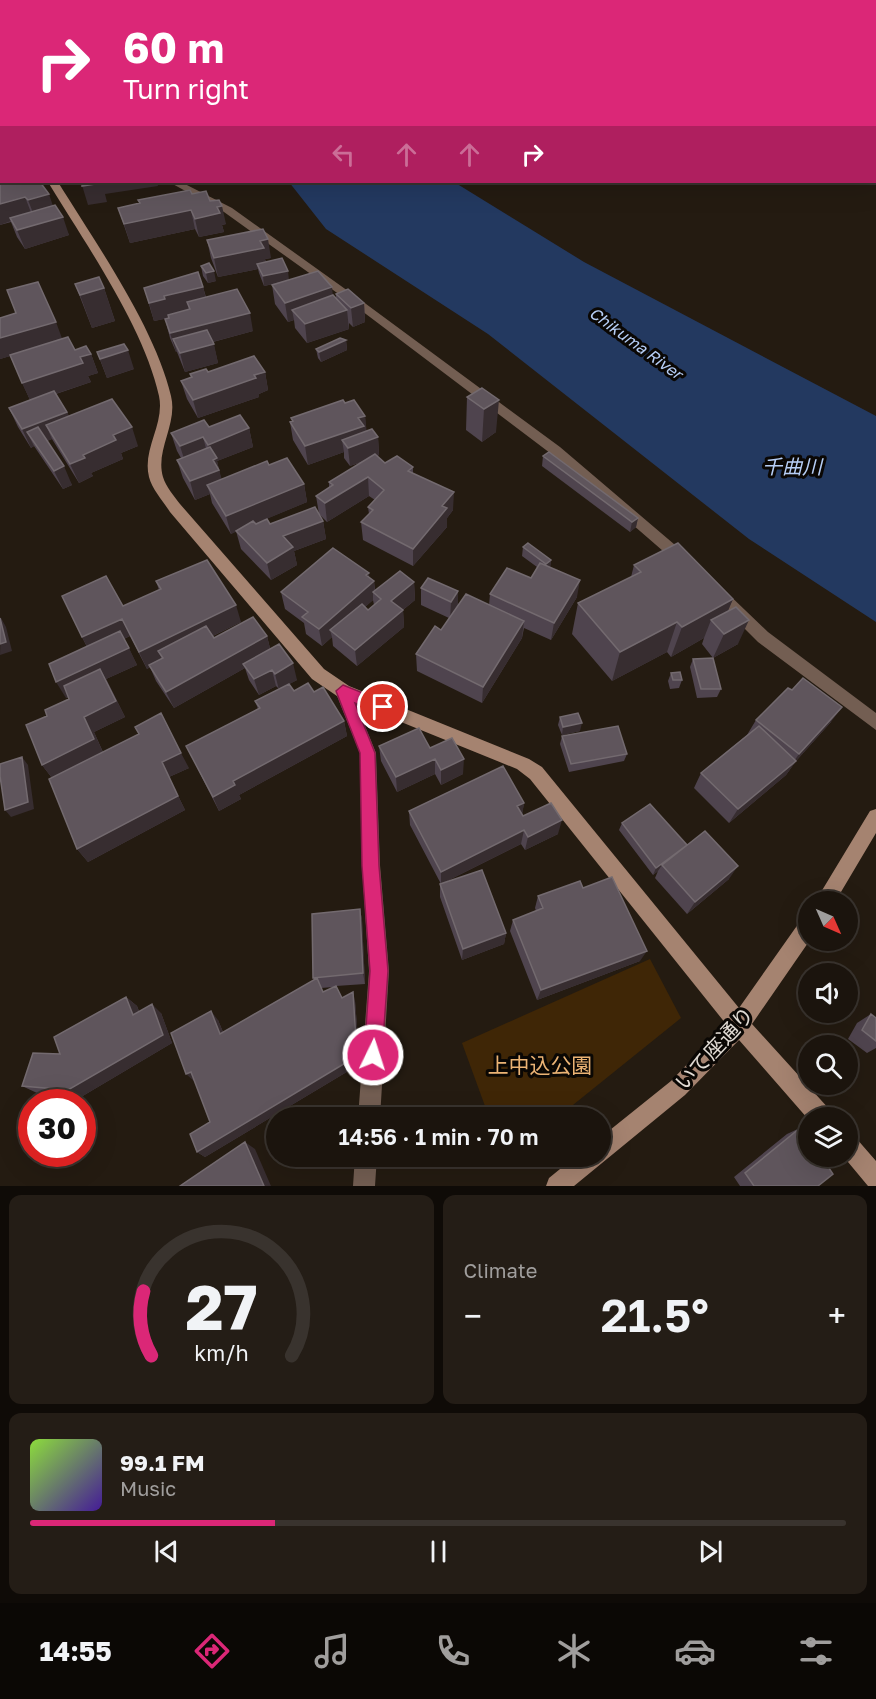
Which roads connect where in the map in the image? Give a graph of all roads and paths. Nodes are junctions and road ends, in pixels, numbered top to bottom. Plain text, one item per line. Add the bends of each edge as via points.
1 (54, 183) edge
2 (176, 183) edge
3 (691, 567) edge
4 (708, 582) edge
5 (343, 691) junction
6 (876, 723) edge
7 (876, 818) edge
8 (831, 891) edge
9 (798, 943) edge
10 (739, 1025) junction
11 (370, 1107) edge
12 (812, 1107) edge
13 (611, 1143) edge
14 (858, 1157) edge
15 (365, 1167) edge
16 (580, 1167) edge
17 (876, 1178) edge
18 (364, 1186) edge
19 (557, 1186) edge

1 - 5 street via 128,312 158,375 166,408 156,477 174,508 310,666
2 - 3 street via 228,210 358,303 555,450
4 - 6 street via 763,637
5 - 10 street via 523,764 536,773
5 - 11 street via 368,753 379,971
7 - 8 street
9 - 10 street, いて座通り
10 - 12 street
10 - 13 street, いて座通り via 678,1088
14 - 17 street
15 - 18 street
16 - 19 street

